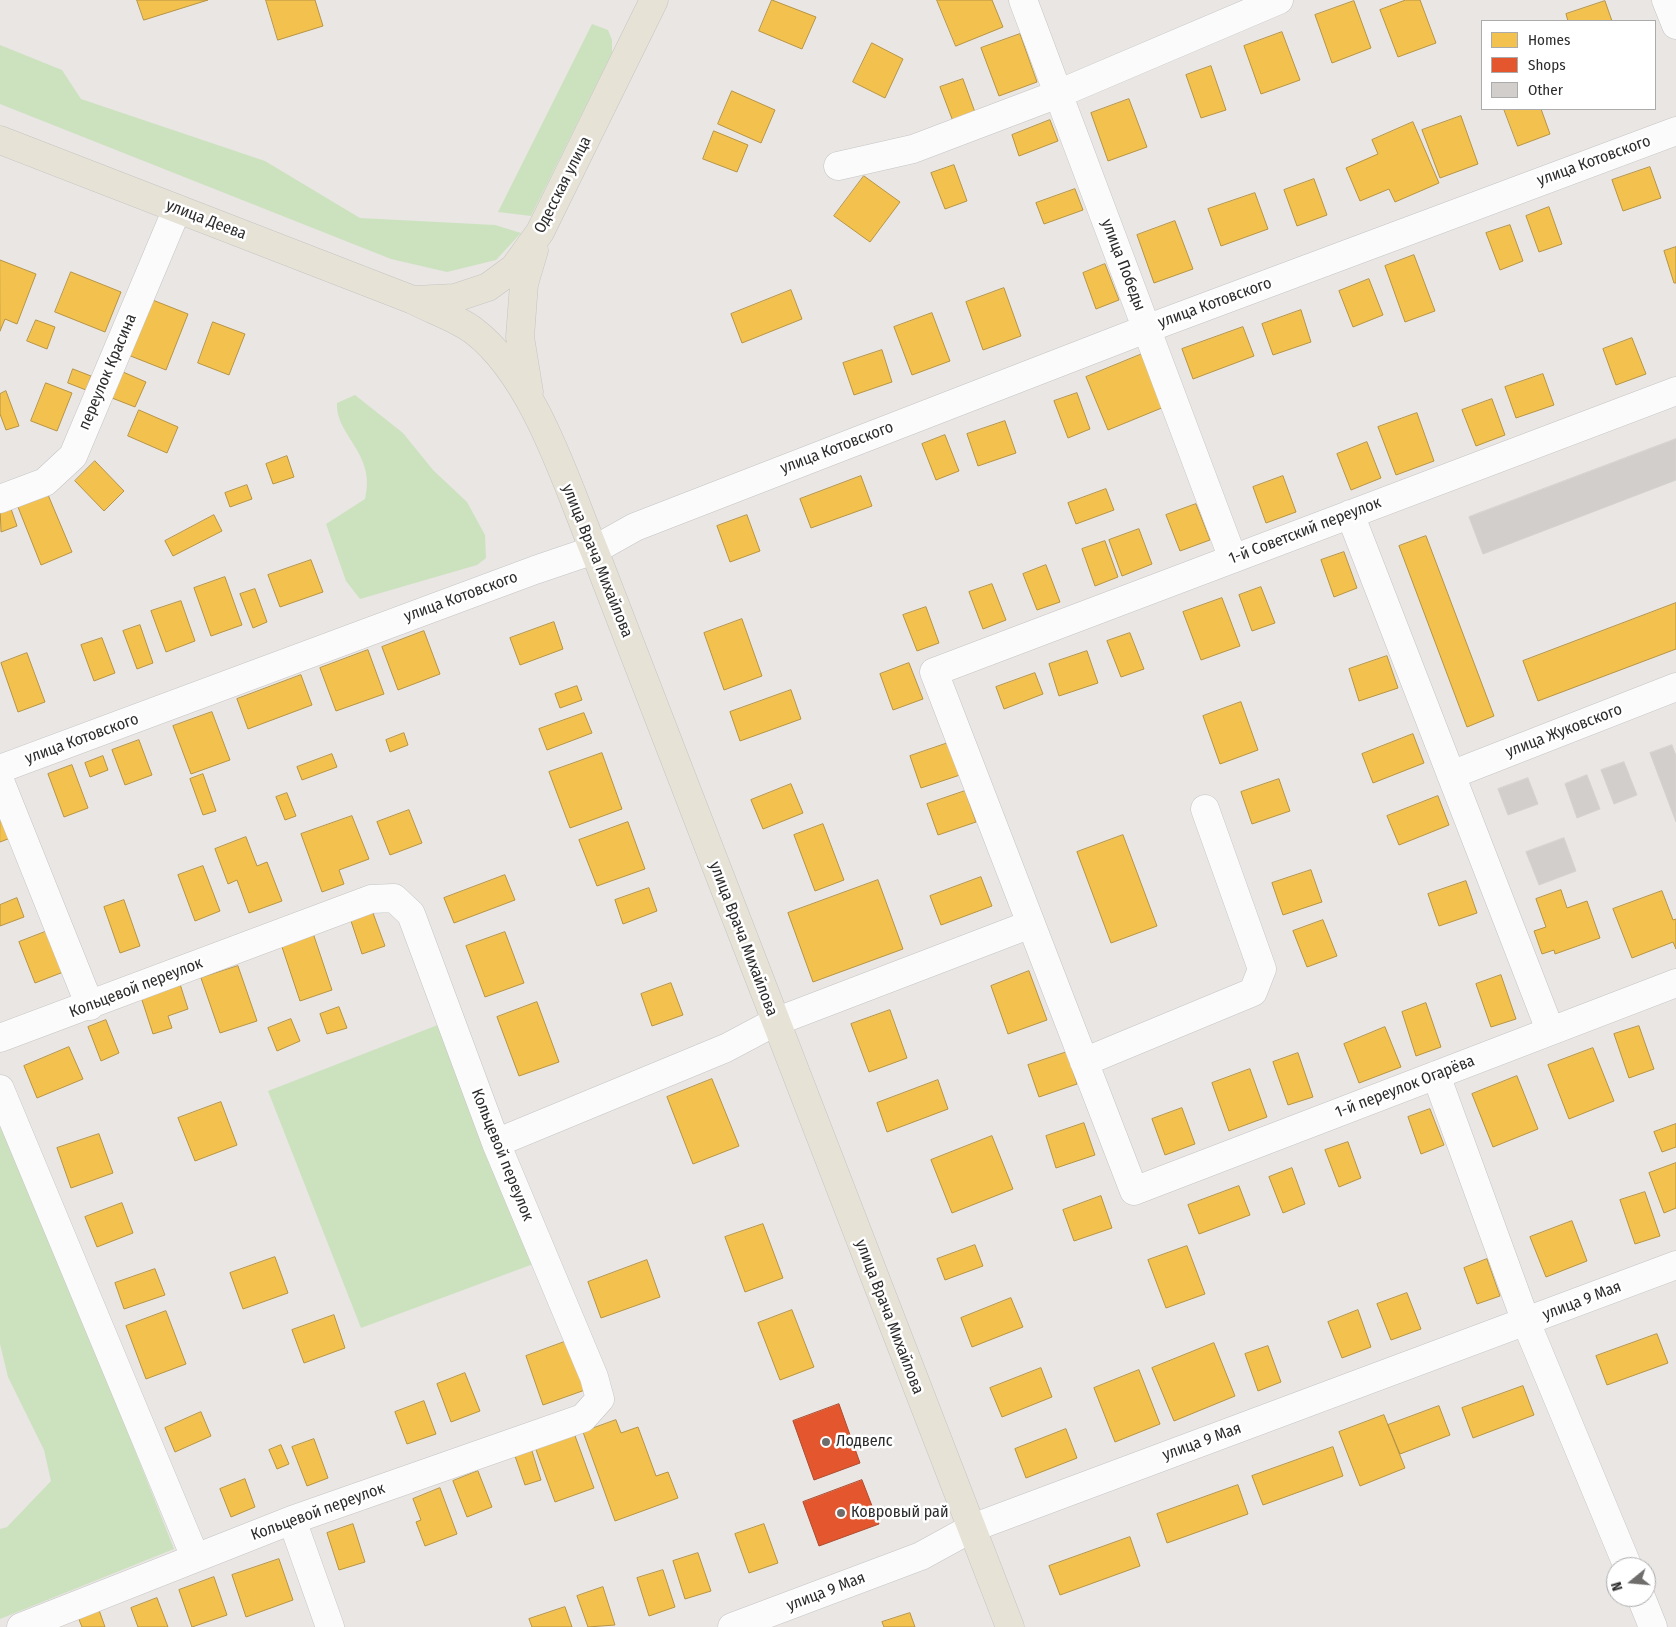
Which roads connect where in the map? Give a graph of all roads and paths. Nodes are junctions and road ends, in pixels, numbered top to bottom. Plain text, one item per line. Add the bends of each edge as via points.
1 (654, 0) edge
2 (1023, 0) edge
3 (1279, 0) edge
4 (1666, 0) edge
5 (1676, 25) edge
6 (1058, 94) junction
7 (1676, 131) edge
8 (0, 140) edge
9 (838, 166) dead end
10 (177, 209) junction
11 (540, 232) junction
12 (413, 300) junction
13 (1146, 329) junction
14 (1676, 391) edge
15 (530, 398) junction
16 (0, 499) edge
17 (1350, 514) junction
18 (594, 550) junction
19 (1233, 559) junction
20 (1676, 687) edge
21 (0, 769) edge
22 (1451, 775) junction
23 (0, 781) edge
24 (1205, 809) dead end
25 (1031, 924) junction
26 (1676, 983) edge
27 (90, 1006) junction
28 (775, 1022) junction
29 (1550, 1030) junction
30 (0, 1038) edge
31 (1084, 1062) junction
32 (1436, 1076) junction
33 (0, 1089) edge
34 (496, 1144) junction
35 (1676, 1265) edge
36 (1526, 1322) junction
37 (292, 1520) junction
38 (972, 1528) junction
39 (195, 1557) junction
40 (1624, 1557) edge
41 (1644, 1607) edge
42 (21, 1627) edge
43 (330, 1627) edge
44 (732, 1627) edge
45 (1010, 1627) edge
46 (1653, 1627) edge

1 - 11 main road, Одесская улица
2 - 6 street, улица Победы
3 - 6 street
4 - 5 street
6 - 9 street via 913,149
6 - 13 street, улица Победы
7 - 13 street, улица Котовского
8 - 10 main road, улица Деева
10 - 12 main road, улица Деева
10 - 16 street, переулок Красина via 73,456 45,482
11 - 12 main road, Одесская улица via 514,268 488,288 455,298
11 - 15 main road via 524,284 520,337
12 - 15 main road, улица Врача Михайлова via 474,331 501,357
13 - 18 street, улица Котовского via 635,527
13 - 19 street, улица Победы
14 - 17 street, 1-й Советский переулок
15 - 18 main road, улица Врача Михайлова
17 - 19 street, 1-й Советский переулок
17 - 22 street
18 - 21 street, улица Котовского
18 - 28 main road, улица Врача Михайлова
19 - 25 street, 1-й Советский переулок via 934,672
20 - 22 street, улица Жуковского
22 - 29 street
23 - 27 street
24 - 31 street via 1262,969 1253,992
25 - 28 street
25 - 31 street
26 - 29 street, 1-й переулок Огарёва
27 - 30 street, Кольцевой переулок
27 - 34 street, Кольцевой переулок via 371,899 394,898 412,914
28 - 34 street via 726,1048
28 - 38 main road, улица Врача Михайлова
29 - 32 street, 1-й переулок Огарёва
31 - 32 street, 1-й переулок Огарёва via 1134,1191
32 - 36 street
33 - 39 street
34 - 37 street, Кольцевой переулок via 594,1377 600,1399 583,1418
35 - 36 street, улица 9 Мая
36 - 38 street, улица 9 Мая
36 - 40 street
37 - 39 street, Кольцевой переулок
37 - 43 street
38 - 44 street, улица 9 Мая via 921,1556
38 - 45 main road, улица Врача Михайлова
39 - 42 street, Кольцевой переулок
41 - 46 street

